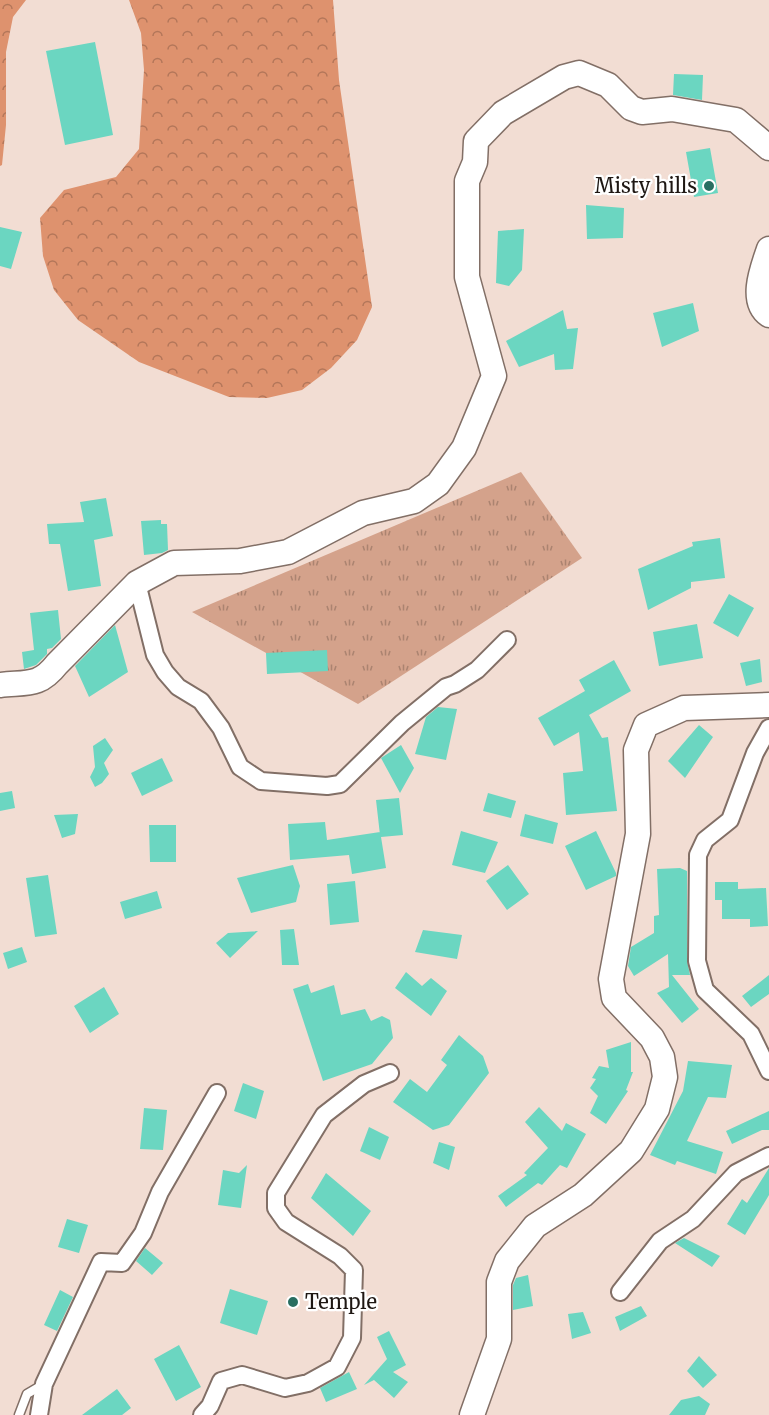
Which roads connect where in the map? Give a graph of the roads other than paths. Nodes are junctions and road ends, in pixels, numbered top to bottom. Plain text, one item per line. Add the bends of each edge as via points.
1 (769, 148) edge
2 (769, 249) edge
3 (769, 315) edge
4 (137, 583) junction
5 (507, 640) dead end
6 (0, 685) edge
7 (769, 705) edge
8 (769, 728) edge
9 (769, 1071) edge
10 (390, 1073) dead end
11 (217, 1093) dead end
12 (769, 1156) edge
13 (620, 1292) dead end
14 (44, 1384) junction
15 (474, 1413) edge
16 (19, 1415) edge
17 (39, 1415) edge
18 (202, 1415) edge

1 - 4 street via 736,120 672,110 642,112 631,108 608,85 579,73 564,77 503,113 476,141 475,162 467,181 467,277 494,376 464,448 438,484 414,501 363,513 288,552 240,561 174,563
2 - 3 street via 758,295
4 - 5 street via 155,655 165,672 178,687 201,701 221,728 240,767 261,781 340,784 402,723 446,687 477,670
4 - 6 street via 47,677
7 - 15 street via 684,708 646,725 636,750 638,834 611,979 614,998 652,1038 662,1057 664,1077 657,1109 631,1151 583,1195 535,1226 507,1261 499,1282 499,1339
8 - 9 street via 754,753 730,820 705,840 698,855 697,961 705,990 751,1034
10 - 18 street via 364,1084 324,1115 276,1193 276,1208 286,1222 340,1256 354,1270 352,1338 337,1367 308,1383 285,1388 242,1376 220,1381
11 - 14 street via 160,1191 133,1248 122,1263 101,1262
12 - 13 street via 736,1173 693,1219 660,1241
14 - 16 lane via 27,1394
14 - 17 street

